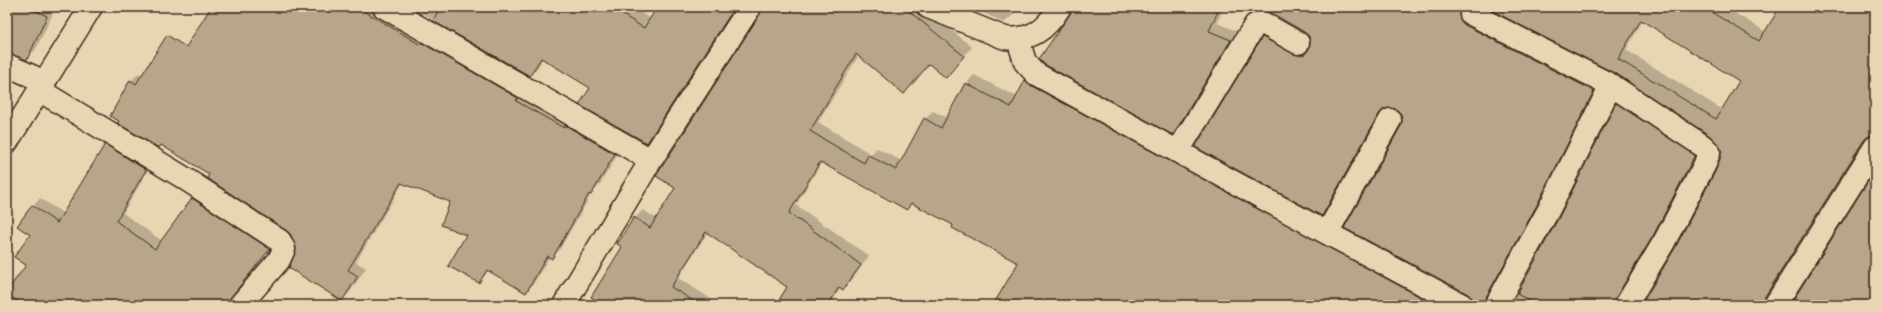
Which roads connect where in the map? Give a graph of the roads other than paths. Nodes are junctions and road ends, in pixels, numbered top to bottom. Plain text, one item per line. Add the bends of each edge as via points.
1 (91, 7) edge
2 (384, 7) edge
3 (750, 7) edge
4 (928, 7) edge
5 (1060, 7) edge
6 (1471, 14) dead end
7 (1018, 39) junction
8 (1298, 43) dead end
9 (7, 65) edge
10 (1611, 84) junction
11 (42, 86) junction
12 (1390, 120) dead end
13 (7, 142) edge
14 (1875, 148) edge
15 (1178, 151) junction
16 (651, 160) junction
17 (1327, 233) junction
18 (1456, 304) edge
19 (240, 305) edge
20 (564, 305) edge
21 (1496, 305) edge
22 (1626, 305) edge
23 (1775, 305) edge

1 - 11 street
2 - 16 street
3 - 16 street
4 - 7 street via 1005,38
5 - 7 street via 1042,30
6 - 10 street
7 - 15 street via 1025,62 1036,74
8 - 15 street via 1261,22 1255,25
9 - 11 street
10 - 21 street via 1548,211
10 - 22 street via 1709,152 1664,242
11 - 13 street
11 - 19 street via 280,241 284,249 279,260
12 - 17 street
14 - 23 street
15 - 17 street
16 - 20 street
17 - 18 street

